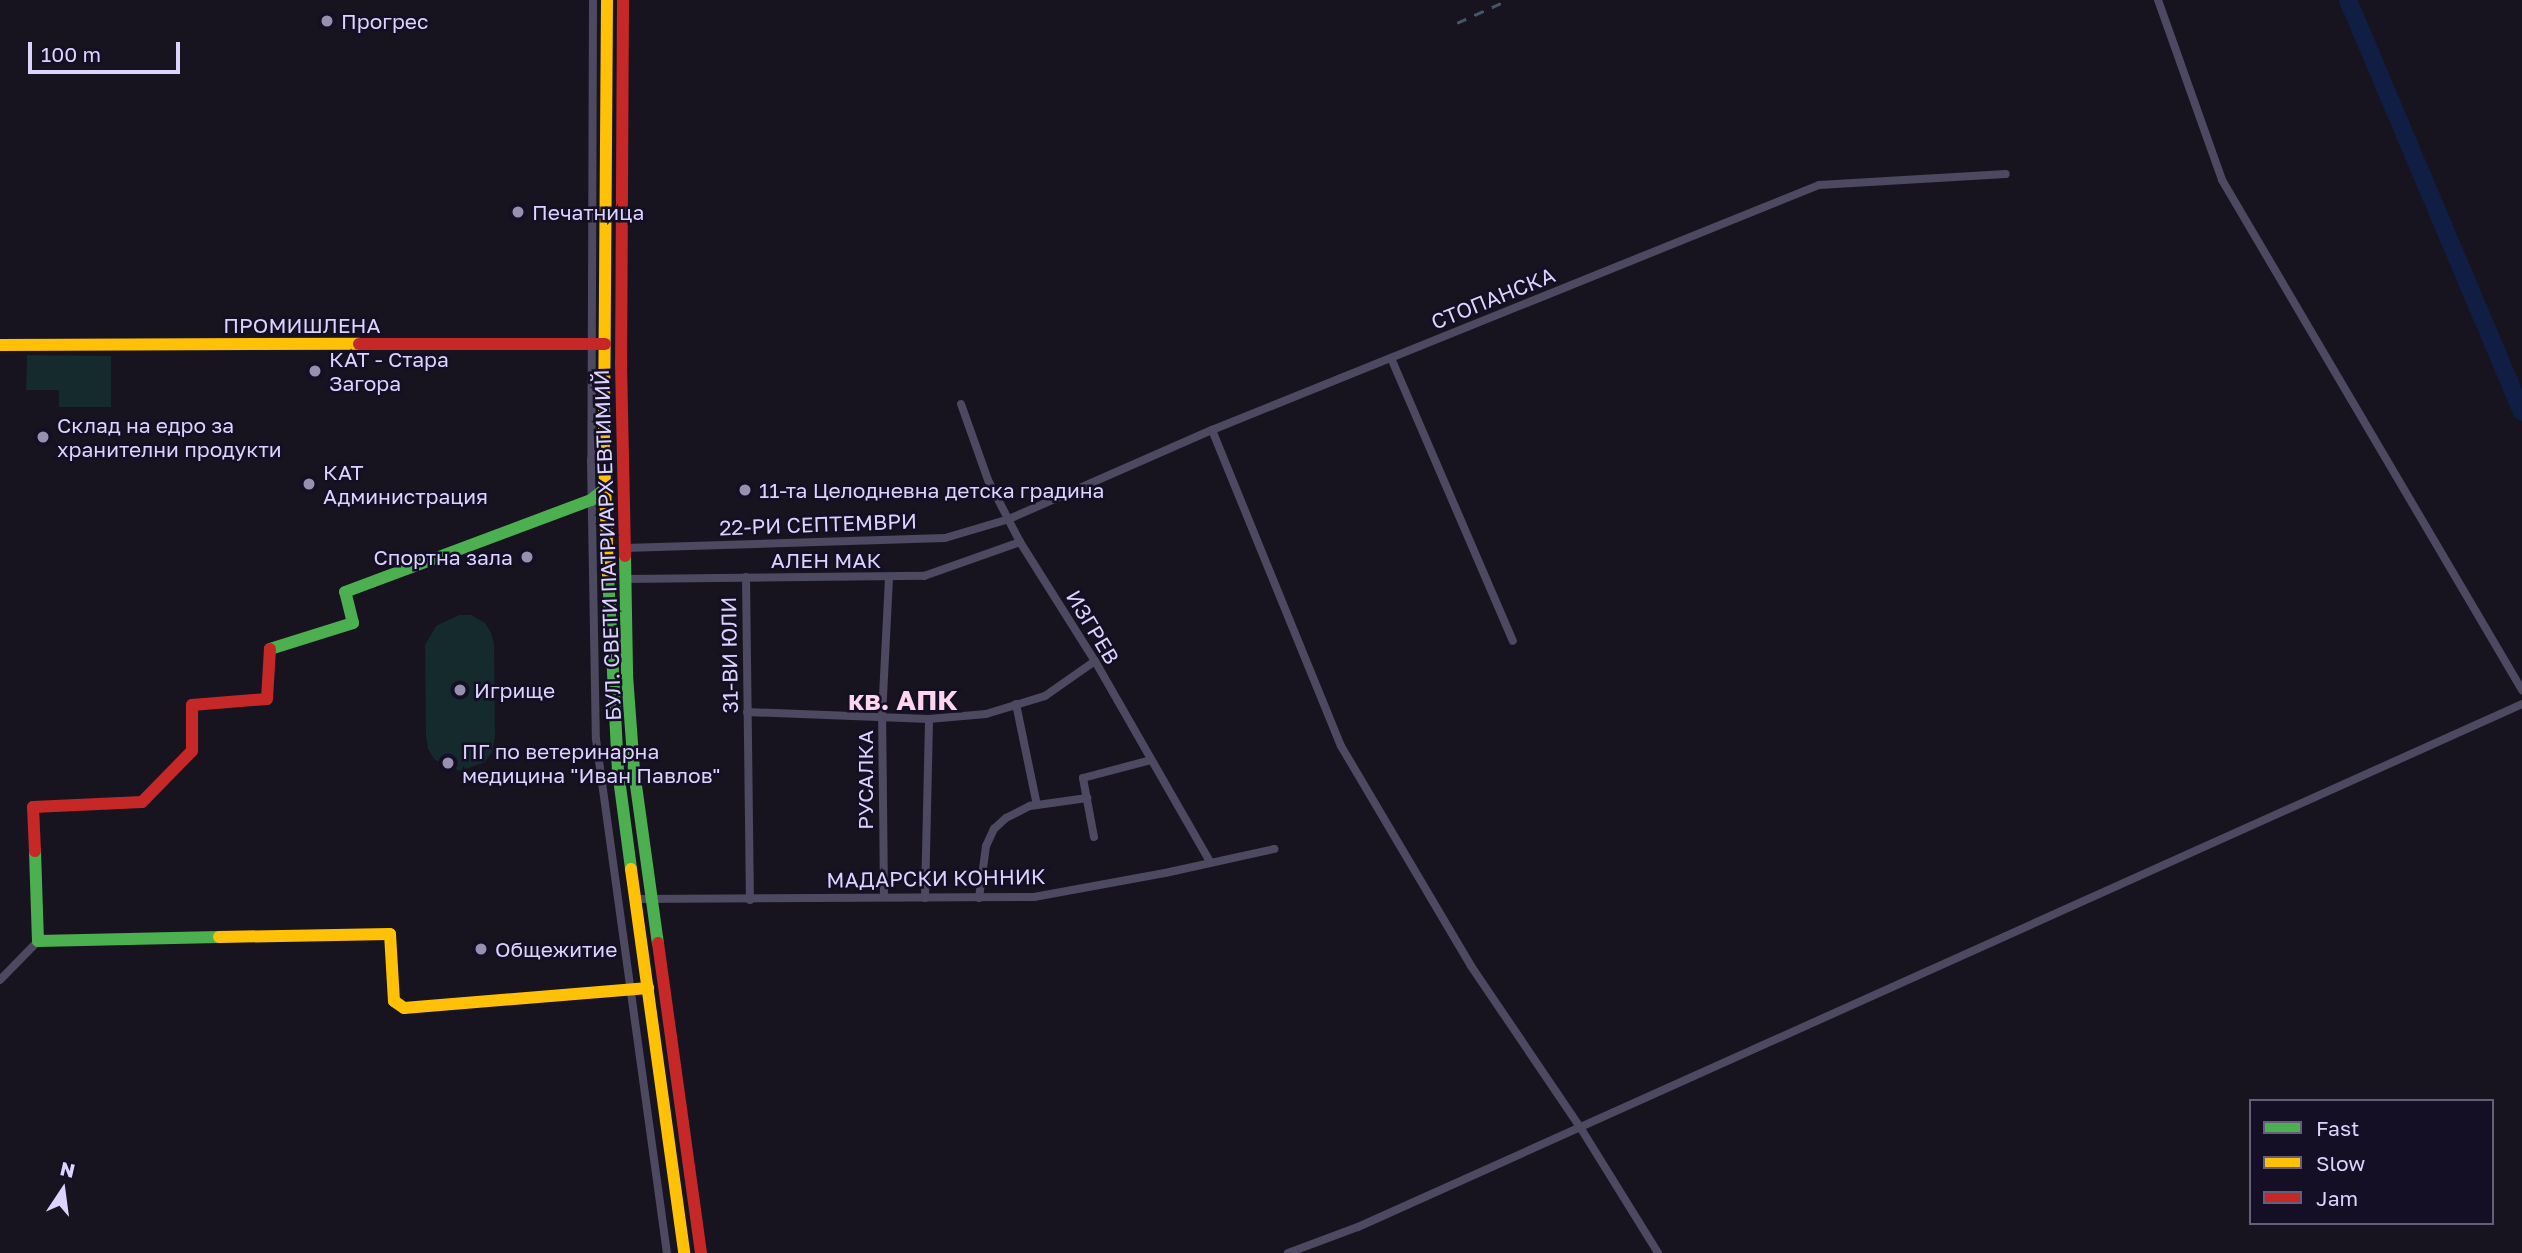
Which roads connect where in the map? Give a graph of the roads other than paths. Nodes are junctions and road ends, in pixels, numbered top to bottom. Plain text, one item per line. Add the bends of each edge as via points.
1 (593, 0) edge
2 (607, 0) edge
3 (622, 0) edge
4 (2158, 0) edge
5 (2006, 174) dead end
6 (621, 320) junction
7 (599, 344) junction
8 (0, 345) edge
9 (1391, 358) junction
10 (621, 377) junction
11 (961, 404) dead end
12 (1212, 430) junction
13 (606, 488) junction
14 (591, 500) junction
15 (1009, 519) junction
16 (1020, 542) junction
17 (625, 548) junction
18 (746, 578) junction
19 (889, 578) junction
20 (625, 579) junction
21 (1513, 641) dead end
22 (1094, 661) junction
23 (2522, 691) edge
24 (2522, 704) edge
25 (1016, 705) junction
26 (747, 712) junction
27 (882, 716) junction
28 (929, 719) junction
29 (1151, 760) junction
30 (1087, 798) junction
31 (1037, 805) junction
32 (1094, 837) dead end
33 (1274, 849) dead end
34 (1210, 862) junction
35 (884, 897) junction
36 (926, 898) junction
37 (979, 898) junction
38 (637, 899) junction
39 (652, 899) junction
40 (750, 900) junction
41 (38, 941) junction
42 (0, 980) edge
43 (648, 988) junction
44 (629, 992) junction
45 (1580, 1127) junction
46 (667, 1253) edge
47 (684, 1253) edge
48 (701, 1253) edge
49 (1288, 1253) edge
50 (1658, 1253) edge

1 - 7 street
2 - 7 main road, БУЛ. СВЕТИ ПАТРИАРХ ЕВТИМИЙ
3 - 6 main road, БУЛ. СВЕТИ ПАТРИАРХ ЕВТИМИЙ
4 - 23 street via 2222,180
5 - 9 street, СТОПАНСКА via 1819,185
6 - 7 main road
6 - 10 main road, БУЛ. СВЕТИ ПАТРИАРХ ЕВТИМИЙ
7 - 8 main road, ПРОМИШЛЕНА
7 - 10 main road
7 - 13 main road, БУЛ. СВЕТИ ПАТРИАРХ ЕВТИМИЙ
7 - 14 street
9 - 12 street, СТОПАНСКА
9 - 21 street
10 - 17 main road, БУЛ. СВЕТИ ПАТРИАРХ ЕВТИМИЙ
11 - 15 street, ИЗГРЕВ via 988,480
12 - 15 street, СТОПАНСКА
12 - 45 street via 1341,746 1471,966
13 - 14 main road
13 - 38 main road, БУЛ. СВЕТИ ПАТРИАРХ ЕВТИМИЙ via 615,731
14 - 41 main road via 345,592 353,623 268,650 267,699 192,705 191,751 142,802 33,807
14 - 44 street via 596,739
15 - 16 street, ИЗГРЕВ
15 - 17 street, 22-РИ СЕПТЕМВРИ via 945,538
16 - 19 street, АЛЕН МАК via 924,576
16 - 22 street, ИЗГРЕВ
17 - 20 main road, БУЛ. СВЕТИ ПАТРИАРХ ЕВТИМИЙ
18 - 19 street, АЛЕН МАК
18 - 20 street, АЛЕН МАК
18 - 26 street, 31-ВИ ЮЛИ
19 - 27 street, РУСАЛКА
20 - 39 main road, БУЛ. СВЕТИ ПАТРИАРХ ЕВТИМИЙ via 634,771
22 - 25 street via 1045,696
22 - 29 street, ИЗГРЕВ
24 - 45 street
25 - 28 street via 986,714
25 - 31 street
26 - 27 street
26 - 40 street, 31-ВИ ЮЛИ
27 - 28 street
27 - 35 street, РУСАЛКА
28 - 36 street
29 - 30 street via 1083,778
29 - 34 street, ИЗГРЕВ
30 - 31 street
30 - 32 street
31 - 37 street via 1006,818 994,829 986,846
33 - 34 street, МАДАРСКИ КОННИК
34 - 37 street, МАДАРСКИ КОННИК via 1034,897
35 - 36 street, МАДАРСКИ КОННИК
35 - 40 street, МАДАРСКИ КОННИК
36 - 37 street, МАДАРСКИ КОННИК
38 - 39 street, МАДАРСКИ КОННИК
38 - 43 main road, БУЛ. СВЕТИ ПАТРИАРХ ЕВТИМИЙ
39 - 40 street, МАДАРСКИ КОННИК
39 - 48 main road, БУЛ. СВЕТИ ПАТРИАРХ ЕВТИМИЙ
41 - 42 street
41 - 44 main road via 390,934 394,1001 404,1008
43 - 44 main road
43 - 47 main road, БУЛ. СВЕТИ ПАТРИАРХ ЕВТИМИЙ
44 - 46 street
45 - 49 street via 1358,1227
45 - 50 street

